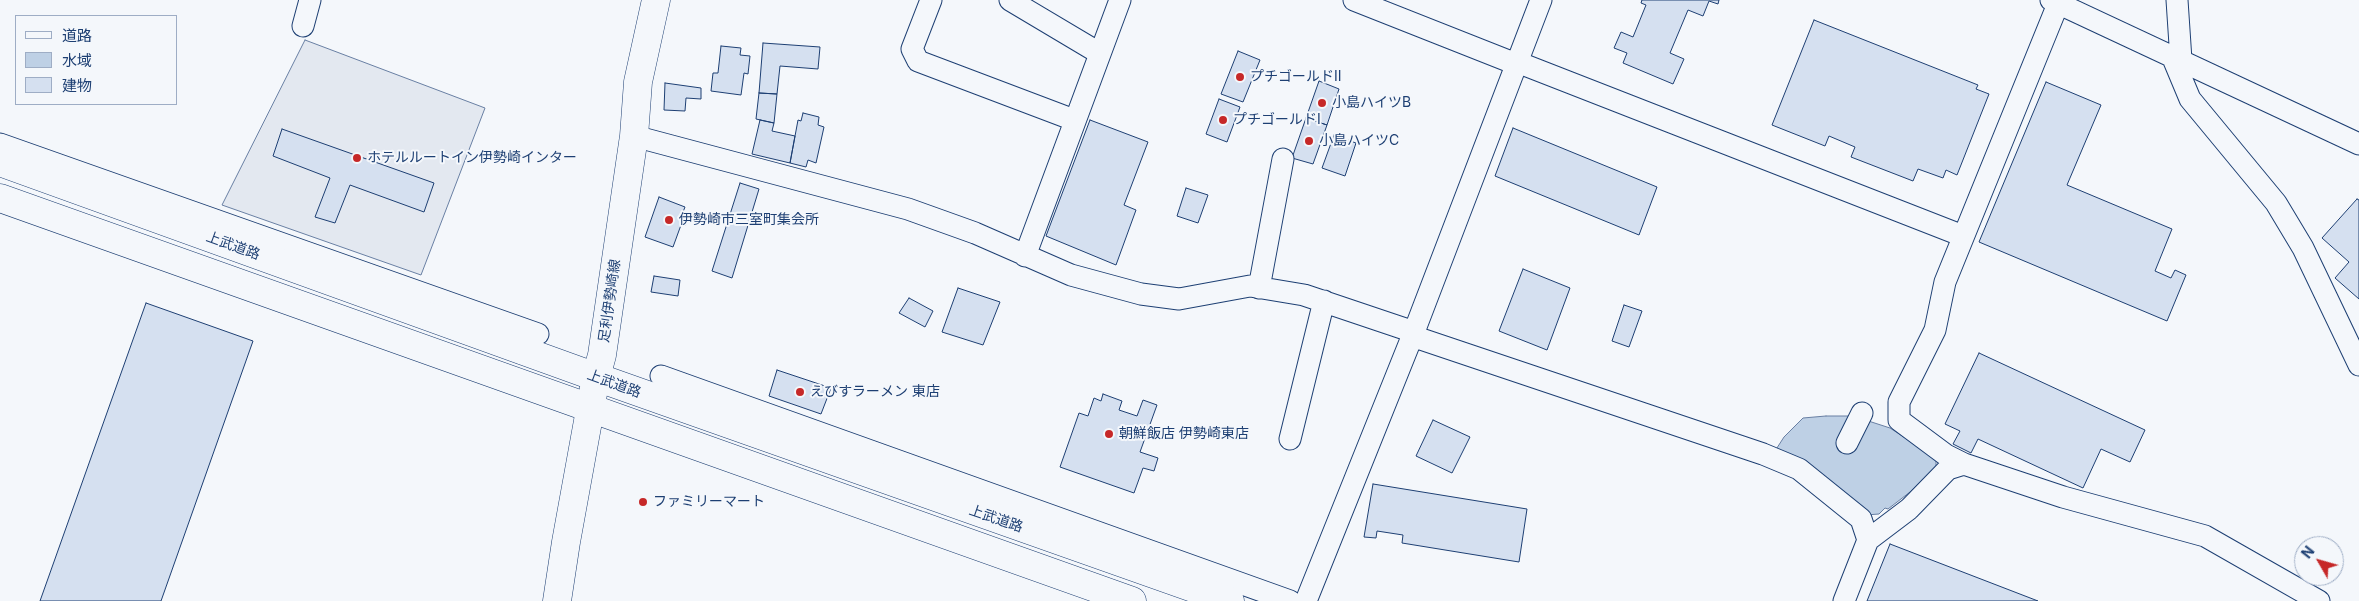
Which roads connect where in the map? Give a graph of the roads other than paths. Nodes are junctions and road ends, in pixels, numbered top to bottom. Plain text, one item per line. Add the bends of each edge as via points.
1 (310, 0) edge
2 (656, 0) edge
3 (931, 0) edge
4 (1010, 0) edge
5 (1120, 0) edge
6 (1354, 0) edge
7 (1541, 0) edge
8 (2177, 0) edge
9 (2054, 2) edge
10 (303, 26) dead end
11 (1099, 53) junction
12 (2177, 58) junction
13 (1517, 63) junction
14 (1074, 120) junction
15 (634, 136) junction
16 (0, 144) edge
17 (2359, 144) edge
18 (1283, 159) dead end
19 (0, 162) edge
20 (0, 198) edge
21 (1963, 236) junction
22 (1025, 256) junction
23 (361, 272) junction
24 (1259, 288) junction
25 (382, 300) junction
26 (1324, 301) junction
27 (538, 334) dead end
28 (1413, 334) junction
29 (2359, 365) edge
30 (660, 376) dead end
31 (596, 378) junction
32 (591, 407) junction
33 (1862, 413) dead end
34 (825, 434) junction
35 (1290, 438) dead end
36 (1846, 443) dead end
37 (788, 445) junction
38 (1964, 464) junction
39 (1868, 540) junction
40 (557, 601) edge
41 (1132, 601) edge
42 (1230, 601) edge
43 (1290, 601) edge
44 (1306, 601) edge
45 (1844, 601) edge
46 (2320, 601) edge

1 - 10 street
2 - 15 main road, 足利伊勢崎線 via 638,82
3 - 14 street via 912,49 918,61
4 - 11 street
5 - 11 street
6 - 13 street
7 - 13 street
8 - 12 street
9 - 12 street
9 - 21 street
11 - 14 street
12 - 17 street
12 - 29 street via 2190,99 2276,203 2298,240
13 - 21 street
13 - 28 street
14 - 22 street
15 - 22 street via 908,209 975,233
15 - 31 main road, 足利伊勢崎線
16 - 23 street
18 - 24 street
19 - 25 main road, 上武道路
20 - 32 main road
21 - 38 street via 1945,282 1935,330 1899,402 1899,420 1946,455
22 - 24 street via 1071,275 1141,294 1179,299 1250,286
23 - 25 street
23 - 27 street
24 - 26 street
25 - 31 main road, 上武道路
26 - 28 street
26 - 35 street
28 - 39 street via 1799,469 1861,519
28 - 44 street
30 - 34 street
31 - 32 main road, 足利伊勢崎線
31 - 37 main road, 上武道路
32 - 40 main road, 足利伊勢崎線
32 - 41 main road
33 - 36 street
34 - 37 street
34 - 43 street
37 - 42 main road, 上武道路
38 - 39 street via 1948,469 1909,509
38 - 46 street via 2063,498 2205,536
39 - 45 street

